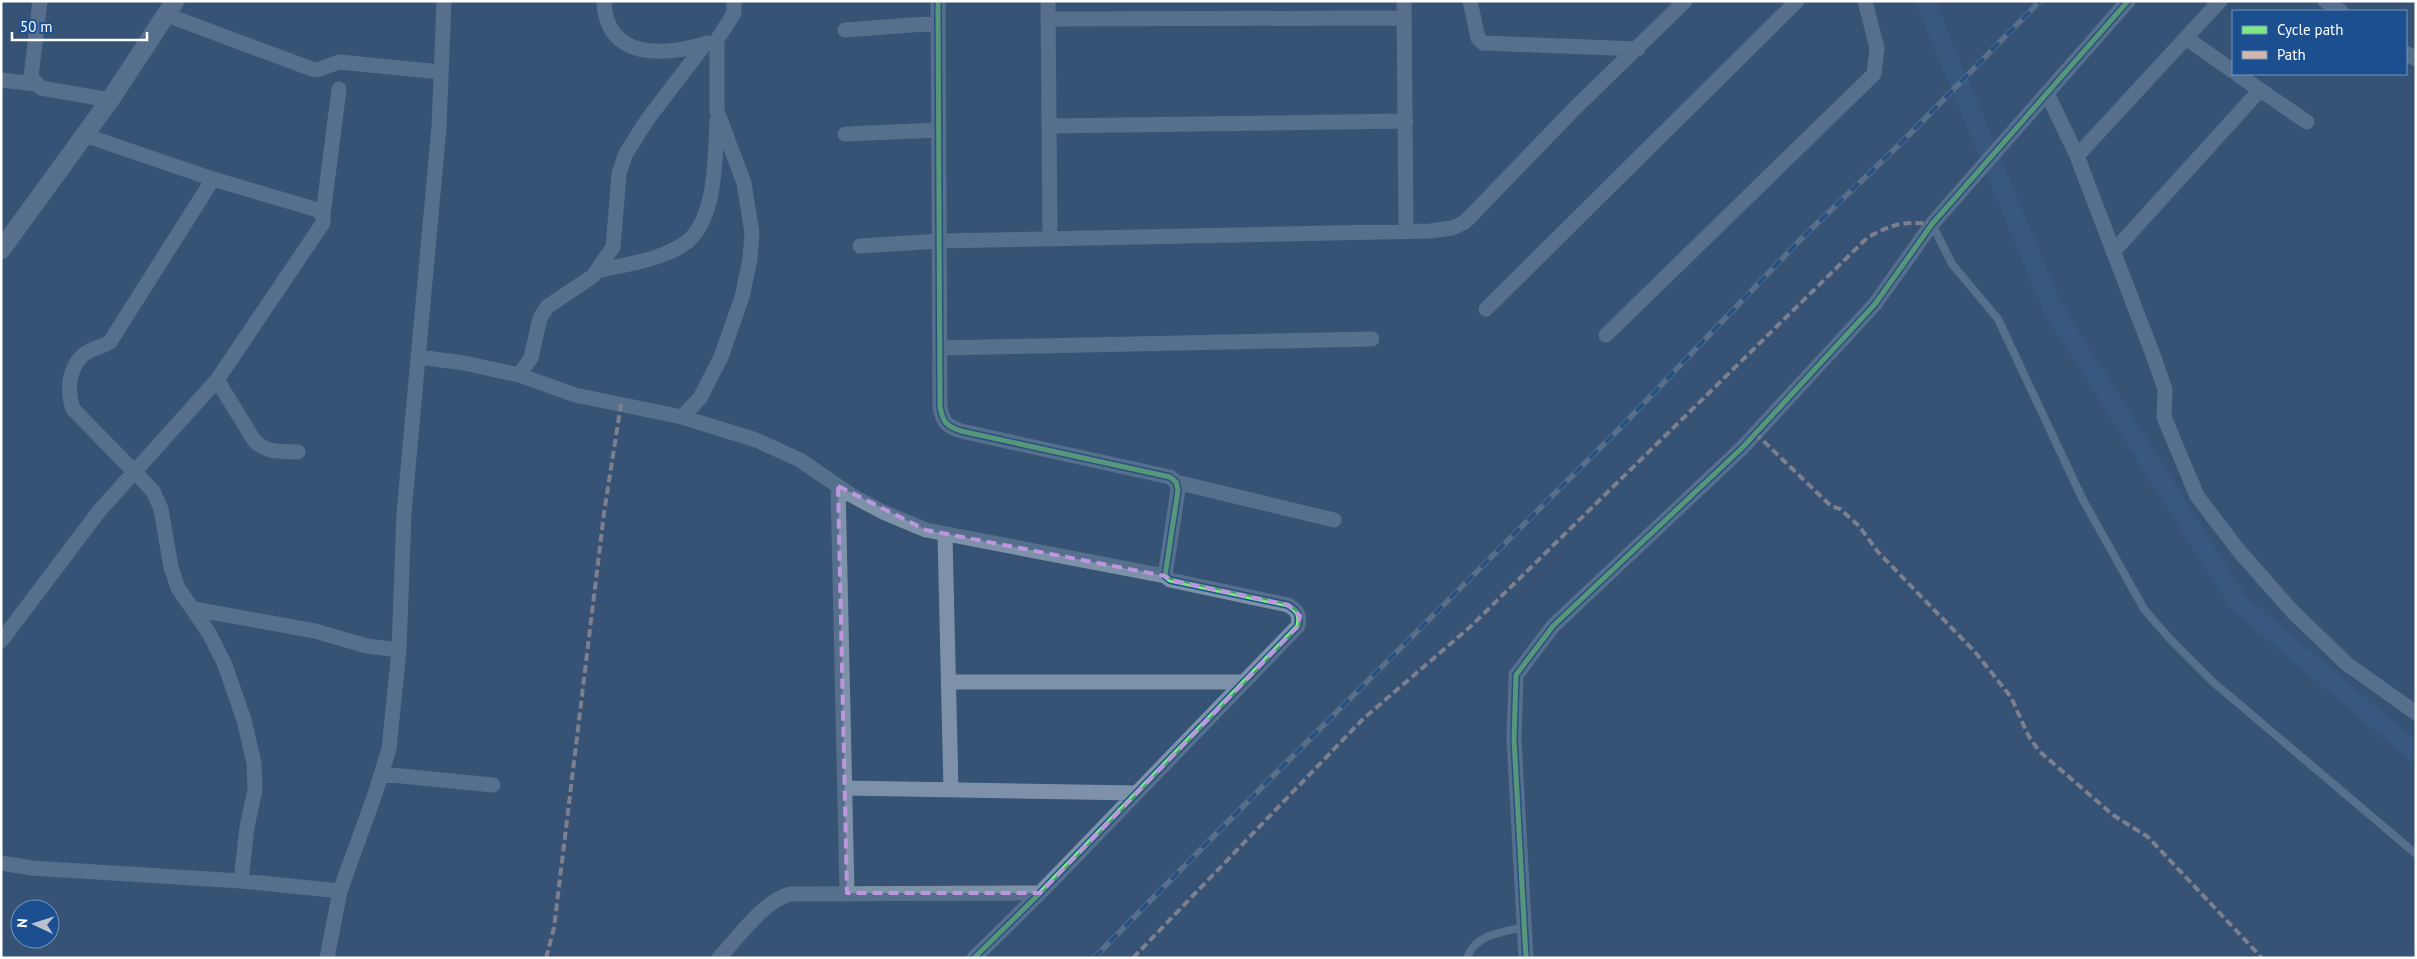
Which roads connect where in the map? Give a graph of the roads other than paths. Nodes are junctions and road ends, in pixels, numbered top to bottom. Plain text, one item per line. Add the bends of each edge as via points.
1 (40, 1) edge
2 (444, 1) edge
3 (604, 1) edge
4 (734, 1) edge
5 (938, 1) edge
6 (1048, 1) edge
7 (1404, 1) edge
8 (1470, 1) edge
9 (1685, 1) edge
10 (1798, 1) edge
11 (1864, 1) edge
12 (2128, 1) edge
13 (2220, 1) edge
14 (2325, 1) edge
15 (171, 8) edge
16 (2339, 10) edge
17 (1404, 18) junction
18 (1049, 19) junction
19 (938, 23) junction
20 (845, 30) dead end
21 (2186, 38) junction
22 (711, 42) junction
23 (1638, 49) junction
24 (2232, 70) edge
25 (441, 72) junction
26 (2238, 75) edge
27 (1, 80) edge
28 (35, 84) junction
29 (339, 89) dead end
30 (2260, 90) junction
31 (2047, 93) junction
32 (110, 100) junction
33 (717, 111) junction
34 (1406, 121) junction
35 (2306, 122) dead end
36 (1049, 126) junction
37 (939, 130) junction
38 (846, 134) dead end
39 (84, 136) junction
40 (2077, 156) junction
41 (213, 179) junction
42 (323, 215) junction
43 (1932, 224) junction
44 (1406, 230) junction
45 (1050, 239) junction
46 (939, 241) junction
47 (860, 246) dead end
48 (1, 250) edge
49 (2113, 252) junction
50 (597, 272) junction
51 (1486, 309) dead end
52 (1606, 335) dead end
53 (1372, 339) dead end
54 (940, 348) junction
55 (418, 357) junction
56 (519, 375) junction
57 (217, 380) junction
58 (682, 416) junction
59 (298, 452) dead end
60 (135, 472) junction
61 (1176, 482) junction
62 (838, 486) junction
63 (1334, 520) dead end
64 (945, 535) junction
65 (1165, 576) junction
66 (194, 609) junction
67 (1, 641) edge
68 (399, 650) junction
69 (949, 682) junction
70 (1244, 682) junction
71 (2416, 713) edge
72 (381, 774) junction
73 (493, 785) dead end
74 (845, 788) junction
75 (951, 790) junction
76 (1137, 793) junction
77 (2416, 854) edge
78 (1, 863) edge
79 (241, 881) junction
80 (340, 891) junction
81 (847, 893) junction
82 (1040, 893) junction
83 (1524, 927) junction
84 (327, 958) edge
85 (719, 958) edge
86 (974, 958) edge
87 (1467, 958) edge
88 (1526, 958) edge

1 - 28 street via 31,77
2 - 25 street
3 - 22 street via 608,28 620,42 635,48 660,51
4 - 22 street via 734,13
5 - 19 street
6 - 18 street
7 - 17 street
8 - 23 street via 1478,38 1483,44
9 - 23 street
10 - 51 street
11 - 52 street via 1877,48 1874,74
12 - 31 street
13 - 21 street
14 - 16 street
15 - 25 street via 312,69 339,62
15 - 32 street
17 - 18 street
17 - 34 street
18 - 36 street
19 - 20 street
19 - 37 street
21 - 24 street
21 - 40 street
22 - 33 street
22 - 50 street via 647,120 625,155 620,174 615,241
23 - 44 street via 1575,108 1465,222 1452,228 1430,231
25 - 55 street
26 - 30 street
27 - 28 street
28 - 32 street via 41,88
29 - 42 street
30 - 35 street
30 - 49 street
31 - 40 street
31 - 43 street
32 - 39 street
33 - 50 street via 709,201 695,234 686,242 653,257
33 - 58 street via 744,183 752,233 750,259 742,297 721,357 700,398
34 - 36 street
34 - 44 street
36 - 45 street
37 - 38 street
37 - 46 street
39 - 41 street
39 - 48 street
40 - 49 street
41 - 42 street via 318,210
41 - 60 street via 110,342 82,356 69,384 73,408
42 - 57 street via 323,223
43 - 77 lane via 1952,264 1998,319 2082,498 2144,608 2213,682
43 - 83 street via 1874,304 1742,448 1553,626 1516,675 1514,739
44 - 45 street
45 - 46 street
46 - 47 street
46 - 54 street
49 - 71 street via 2165,389 2166,424 2197,496 2239,552 2293,612 2347,664
50 - 56 street via 547,307 540,318 532,358
53 - 54 street
54 - 61 street via 940,407 942,421 948,427 1170,477
55 - 56 street
55 - 68 street via 404,513
56 - 58 street via 575,395
57 - 59 street via 260,447 268,451
57 - 60 street
58 - 62 street via 756,440 800,460
60 - 66 street via 152,491 161,509 171,567 178,588
60 - 67 street via 100,510
61 - 63 street
61 - 65 street via 1178,490
62 - 64 street via 883,512
62 - 74 street
64 - 65 street
64 - 69 street
65 - 70 street via 1170,580 1288,605 1296,610 1300,616 1298,626
66 - 68 street
66 - 79 street via 225,665 244,720 254,763 256,790 247,827
68 - 72 street via 389,749
69 - 70 street
69 - 75 street
70 - 76 street
72 - 73 street
72 - 80 street
74 - 75 street
74 - 81 street
75 - 76 street
76 - 82 street
78 - 79 street via 32,868
79 - 80 street
80 - 84 street
81 - 82 street
81 - 85 street via 779,897
82 - 86 street
83 - 87 lane via 1481,940 1470,949
83 - 88 street

